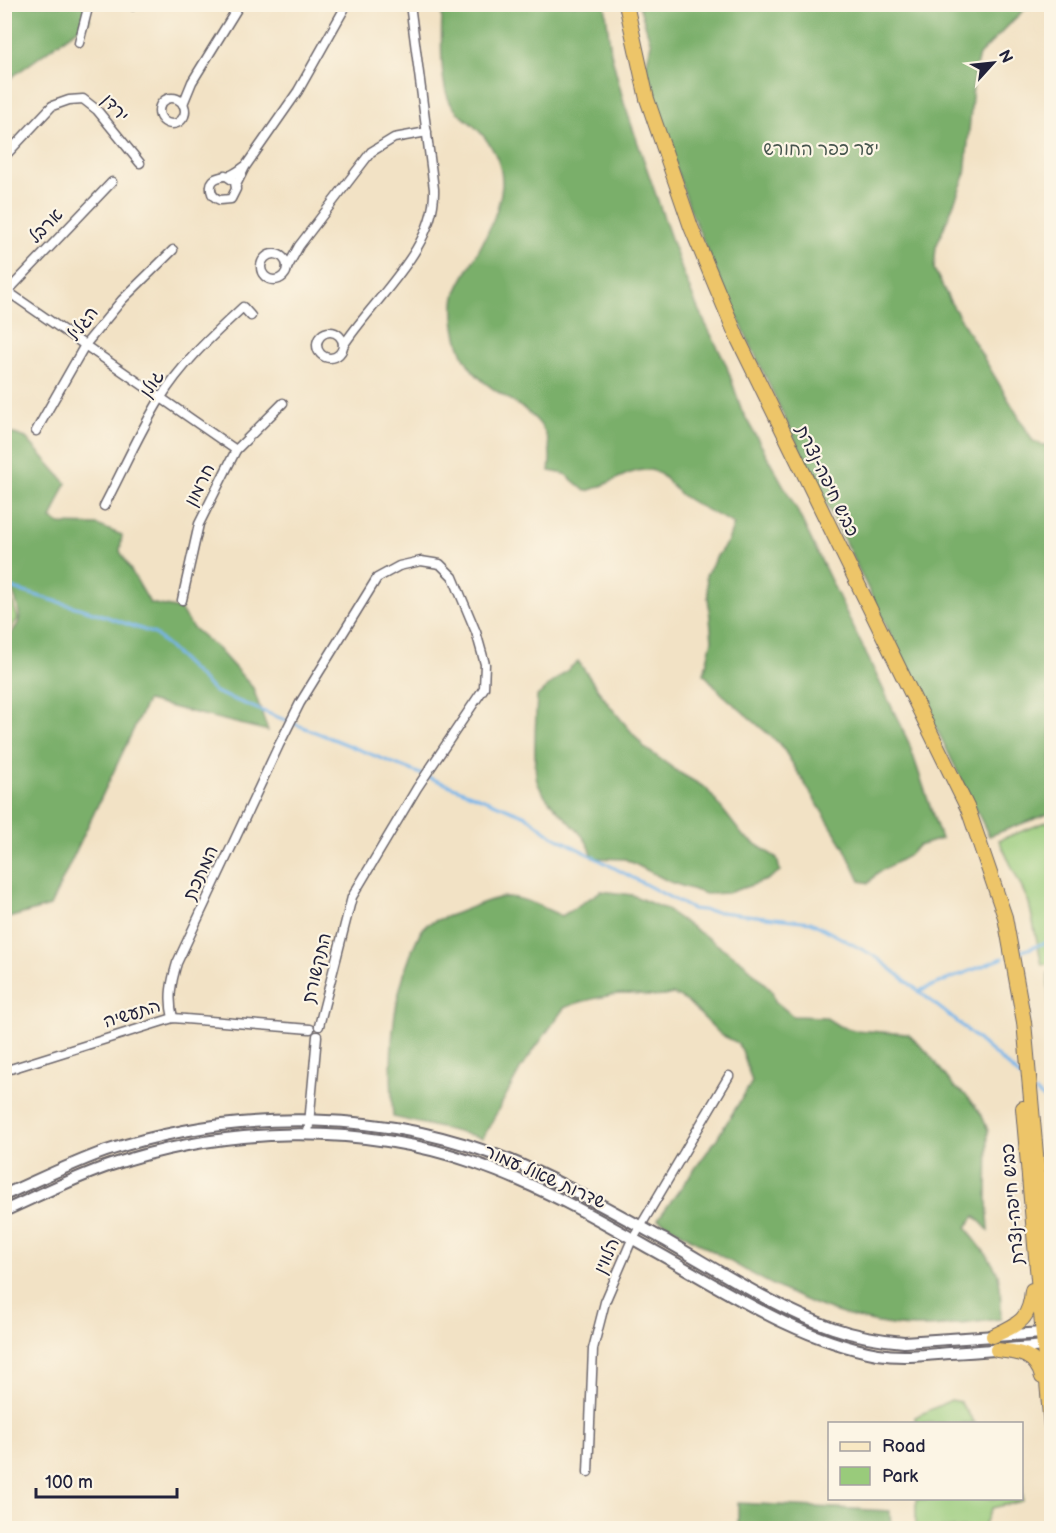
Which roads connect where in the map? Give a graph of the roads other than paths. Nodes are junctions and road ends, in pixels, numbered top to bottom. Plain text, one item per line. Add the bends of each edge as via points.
1 (89, 4) edge
2 (240, 4) edge
3 (410, 4) edge
4 (626, 4) edge
5 (345, 6) edge
6 (79, 43) dead end
7 (192, 82) junction
8 (170, 98) junction
9 (183, 104) junction
10 (427, 132) junction
11 (4, 157) edge
12 (140, 163) dead end
13 (245, 167) junction
14 (225, 175) junction
15 (112, 182) dead end
16 (236, 185) junction
17 (298, 246) junction
18 (173, 250) dead end
19 (278, 255) junction
20 (287, 268) junction
21 (5, 291) edge
22 (251, 316) dead end
23 (358, 322) junction
24 (336, 333) junction
25 (86, 345) junction
26 (343, 346) junction
27 (160, 398) junction
28 (283, 403) dead end
29 (36, 431) dead end
30 (236, 450) junction
31 (104, 506) dead end
32 (182, 600) dead end
33 (346, 917) joint
34 (173, 1018) junction
35 (315, 1030) junction
36 (4, 1071) edge
37 (729, 1076) dead end
38 (308, 1121) junction
39 (308, 1135) junction
40 (1040, 1180) edge
41 (4, 1195) edge
42 (4, 1210) edge
43 (640, 1226) junction
44 (633, 1239) junction
45 (1035, 1246) junction
46 (1048, 1337) edge
47 (995, 1343) junction
48 (1048, 1400) junction
49 (1052, 1439) edge
50 (588, 1472) dead end

1 - 6 street
2 - 7 street
3 - 10 street
4 - 40 highway, כביש חיפה-נצרת via 647,99 691,227 737,337 968,809 1005,917 1024,1023
5 - 13 street via 298,91
7 - 8 street
7 - 9 street
8 - 9 street
8 - 9 street via 159,110 165,122 179,122 184,116
10 - 17 street via 394,138 371,152
10 - 23 street via 435,199 428,228 414,253
11 - 12 street, ירדן via 52,106 83,99 97,110
13 - 14 street
13 - 16 street
14 - 16 street
14 - 16 street via 213,180 214,197 231,199
15 - 21 street, ארבל
17 - 19 street
17 - 20 street
18 - 25 street, הגליל via 122,300
19 - 20 street
19 - 20 street via 263,260 264,276 278,280
21 - 25 street
22 - 27 street, גולן via 243,307 206,342
23 - 24 street
23 - 26 street
24 - 26 street
24 - 26 street via 322,335 319,351 334,357
25 - 27 street
25 - 29 street, הגליל
27 - 30 street
27 - 31 street, גולן
28 - 30 street, חרמון
30 - 32 street, חרמון via 199,524
33 - 34 street, המתכת via 352,897 411,798 484,688 485,664 476,632 453,577 440,564 421,561 399,566 377,578 300,703 177,963 170,986
33 - 35 street, התקשורת
34 - 35 street, התעשיה
34 - 36 street, התעשיה
35 - 38 street, התקשורת
37 - 43 street, הלווין
38 - 39 street, התקשורת
38 - 41 street, שדרות שאול עמור via 242,1123 169,1134 105,1152
38 - 43 street, שדרות שאול עמור via 405,1130 480,1150 521,1165
39 - 42 street, שדרות שאול עמור via 243,1137 172,1148 110,1165
39 - 44 street, שדרות שאול עמור via 402,1144 472,1162 515,1179
40 - 45 highway, כביש חיפה-נצרת
40 - 46 highway, כביש חיפה-נצרת
43 - 44 street, הלווין
43 - 47 street, שדרות שאול עמור via 779,1304 834,1328 882,1340
44 - 47 street, שדרות שאול עמור via 772,1316 829,1342 904,1357
44 - 50 street, הלווין via 605,1302 593,1349
45 - 46 highway, כביש חיפה-נצרת
45 - 47 highway via 1031,1307 1025,1318
46 - 47 street, שדרות שאול עמור
46 - 48 highway, כביש חיפה-נצרת
47 - 48 highway via 1035,1361
48 - 49 highway, כביש חיפה-נצרת

